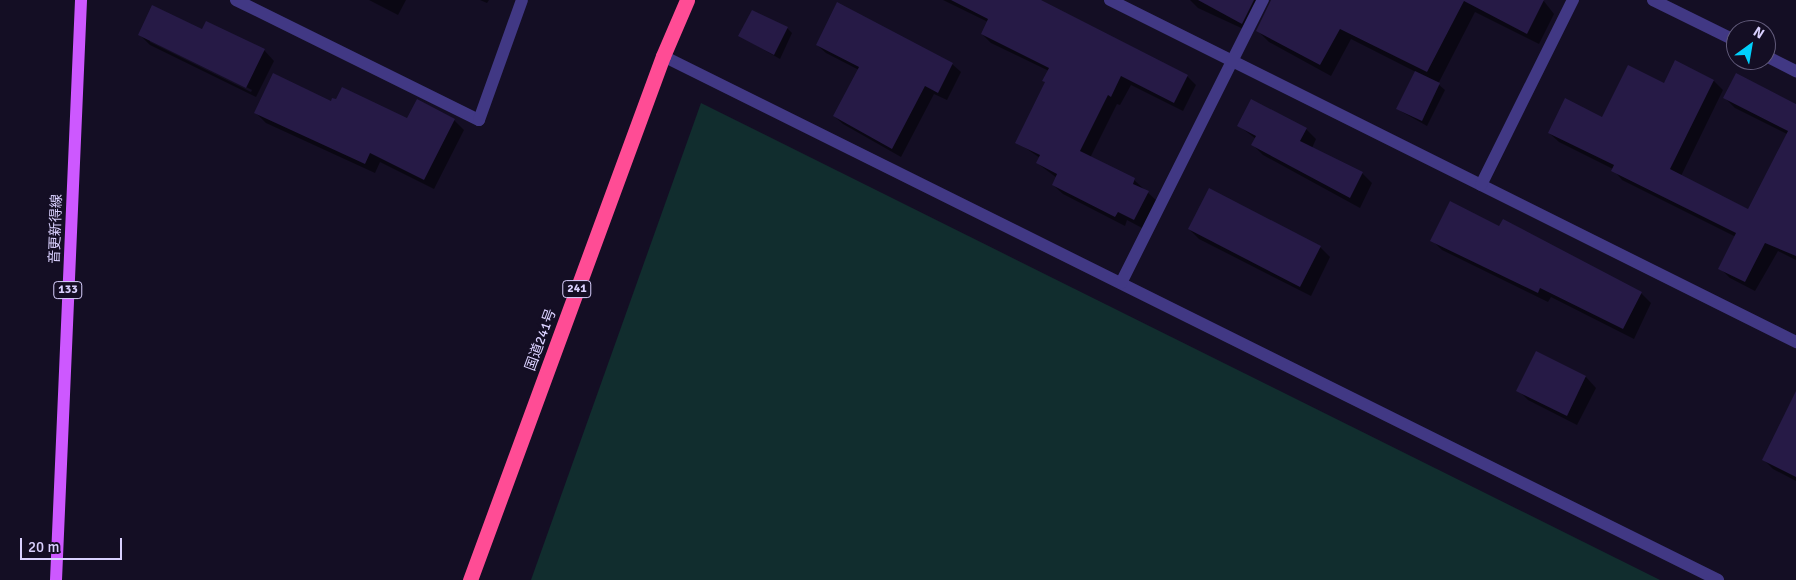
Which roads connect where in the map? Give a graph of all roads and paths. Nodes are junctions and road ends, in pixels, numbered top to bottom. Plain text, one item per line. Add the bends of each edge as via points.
1 (81, 0) edge
2 (236, 0) edge
3 (522, 0) edge
4 (687, 0) edge
5 (1110, 0) edge
6 (1263, 0) edge
7 (1574, 0) edge
8 (1653, 0) edge
9 (1726, 37) edge
10 (663, 56) junction
11 (1232, 61) junction
12 (1776, 61) edge
13 (1796, 72) edge
14 (1481, 185) junction
15 (1121, 284) junction
16 (1796, 342) edge
17 (56, 580) edge
18 (470, 580) edge
19 (1718, 580) edge

1 - 17 main road, 音更新得線 / 133
2 - 3 street via 479,120
4 - 10 highway, 国道241号 / 241
5 - 11 street
6 - 11 street
7 - 14 street
8 - 9 street
10 - 15 street
10 - 18 highway, 国道241号 / 241
11 - 14 street
11 - 15 street
12 - 13 street
14 - 16 street
15 - 19 street

